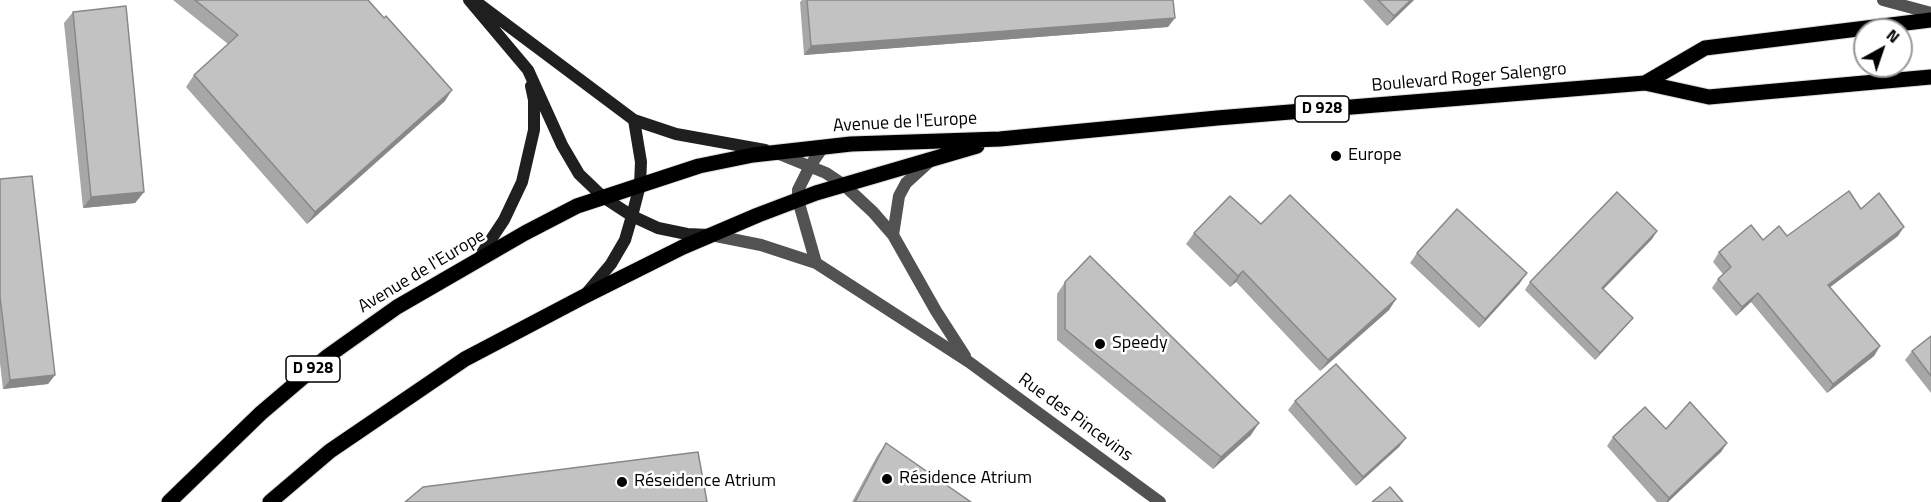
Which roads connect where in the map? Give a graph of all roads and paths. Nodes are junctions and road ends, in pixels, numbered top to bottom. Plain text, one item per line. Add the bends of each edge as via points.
1 (471, 0) edge
2 (1882, 0) edge
3 (1931, 13) edge
4 (1931, 20) edge
5 (528, 70) junction
6 (1931, 77) edge
7 (1645, 83) junction
8 (634, 120) junction
9 (1000, 139) junction
10 (823, 147) junction
11 (775, 152) junction
12 (934, 158) junction
13 (810, 166) junction
14 (640, 184) junction
15 (844, 185) junction
16 (603, 197) junction
17 (798, 200) junction
18 (632, 216) junction
19 (711, 235) junction
20 (893, 235) junction
21 (476, 261) junction
22 (816, 263) junction
23 (583, 297) junction
24 (969, 362) junction
25 (169, 502) edge
26 (270, 502) edge
27 (1160, 502) edge

1 - 5 main road
1 - 8 main road
2 - 3 street
4 - 7 main road, Boulevard Roger Salengro / D 928 via 1705,48
5 - 16 main road via 570,161
5 - 21 main road via 534,130 527,162 504,220
6 - 7 main road, D 928 via 1709,97
7 - 9 main road, Boulevard Roger Salengro / D 928
8 - 11 main road via 676,135
8 - 14 main road via 641,162
9 - 10 main road, Avenue de l'Europe / D 928
9 - 12 main road, Avenue de l'Europe / D 928
10 - 11 main road, Avenue de l'Europe / D 928
10 - 13 street
11 - 13 street
11 - 14 main road, Avenue de l'Europe / D 928 via 699,166
12 - 15 main road, Avenue de l'Europe / D 928
12 - 20 street via 906,183 899,196
13 - 15 street
13 - 17 street via 798,190
14 - 16 main road, Avenue de l'Europe / D 928
14 - 18 main road
15 - 17 main road, Avenue de l'Europe / D 928
15 - 20 street
16 - 18 main road
16 - 21 main road, Avenue de l'Europe / D 928
17 - 19 main road, Avenue de l'Europe / D 928
17 - 22 street
18 - 19 main road via 658,228
18 - 23 main road via 625,240 611,264
19 - 22 street, Rue des Pincevins via 761,245
19 - 23 main road, Avenue de l'Europe / D 928
20 - 24 street
21 - 25 main road, Avenue de l'Europe / D 928 via 397,306 328,356 261,413
22 - 24 street, Rue des Pincevins
23 - 26 main road, Avenue de l'Europe / D 928 via 465,359 330,451
24 - 27 street, Rue des Pincevins

